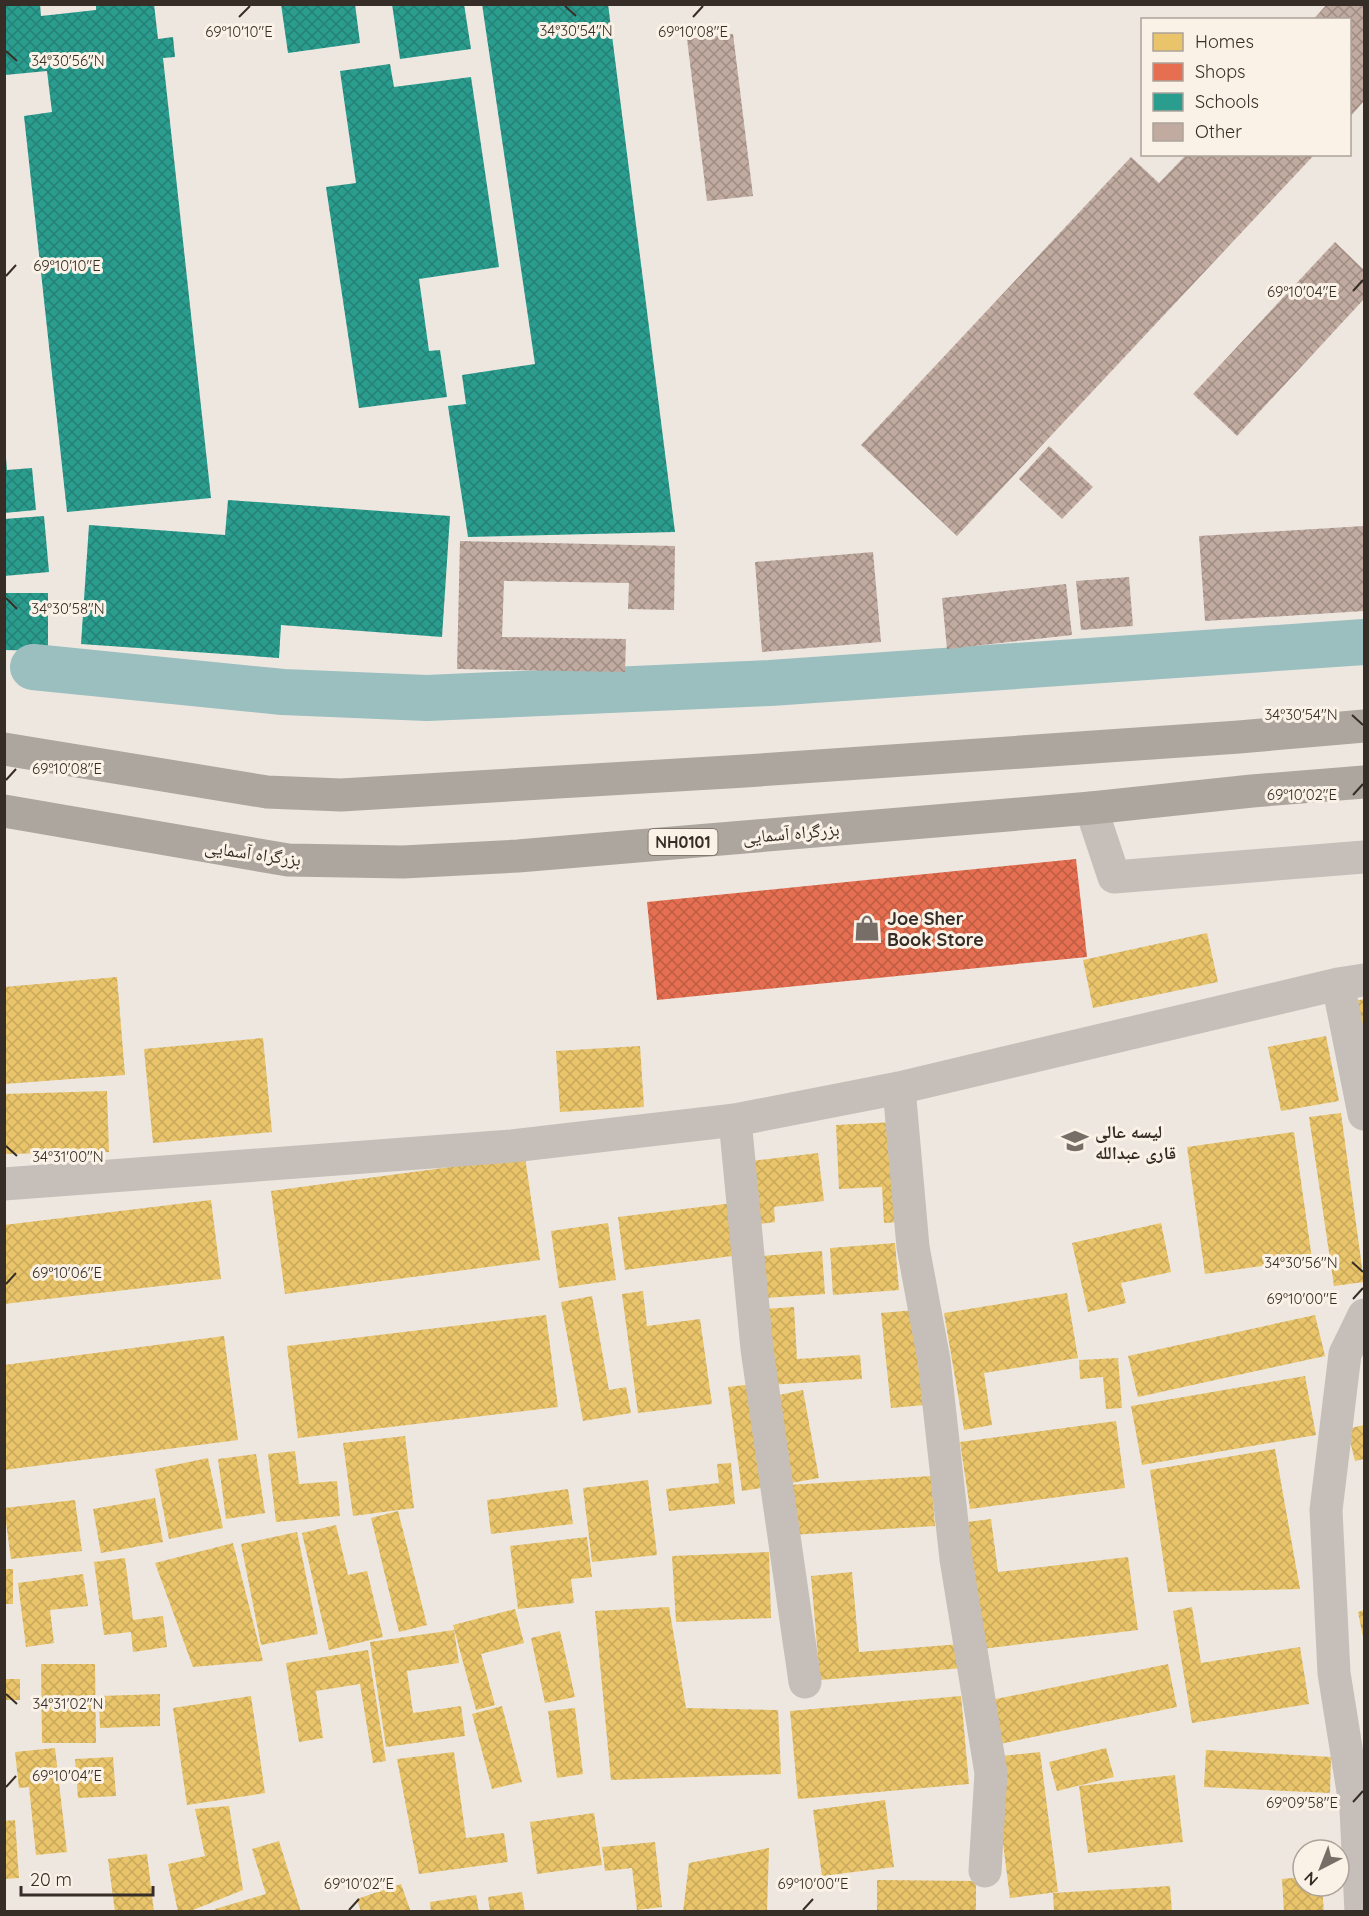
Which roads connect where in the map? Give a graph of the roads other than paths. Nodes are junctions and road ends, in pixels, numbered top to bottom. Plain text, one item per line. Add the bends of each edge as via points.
1 (1365, 726) edge
2 (4, 749) edge
3 (1365, 782) edge
4 (1091, 808) junction
5 (4, 811) edge
6 (1365, 857) edge
7 (1351, 982) edge
8 (899, 1088) junction
9 (1365, 1114) edge
10 (735, 1120) junction
11 (4, 1184) edge
12 (1365, 1315) edge
13 (805, 1682) dead end
14 (985, 1871) dead end
15 (1361, 1911) edge

1 - 2 highway via 1239,738 341,795 267,792
3 - 4 highway, بزرگراه آسمایی / NH0101
4 - 5 highway, بزرگراه آسمایی / NH0101 via 404,862 288,860
4 - 6 street via 1114,877
7 - 8 street
7 - 9 street
8 - 10 street
8 - 14 street via 913,1248 934,1360 956,1559 991,1773
10 - 11 street via 512,1146
10 - 13 street via 757,1349
12 - 15 street via 1345,1354 1326,1510 1334,1673 1356,1810

